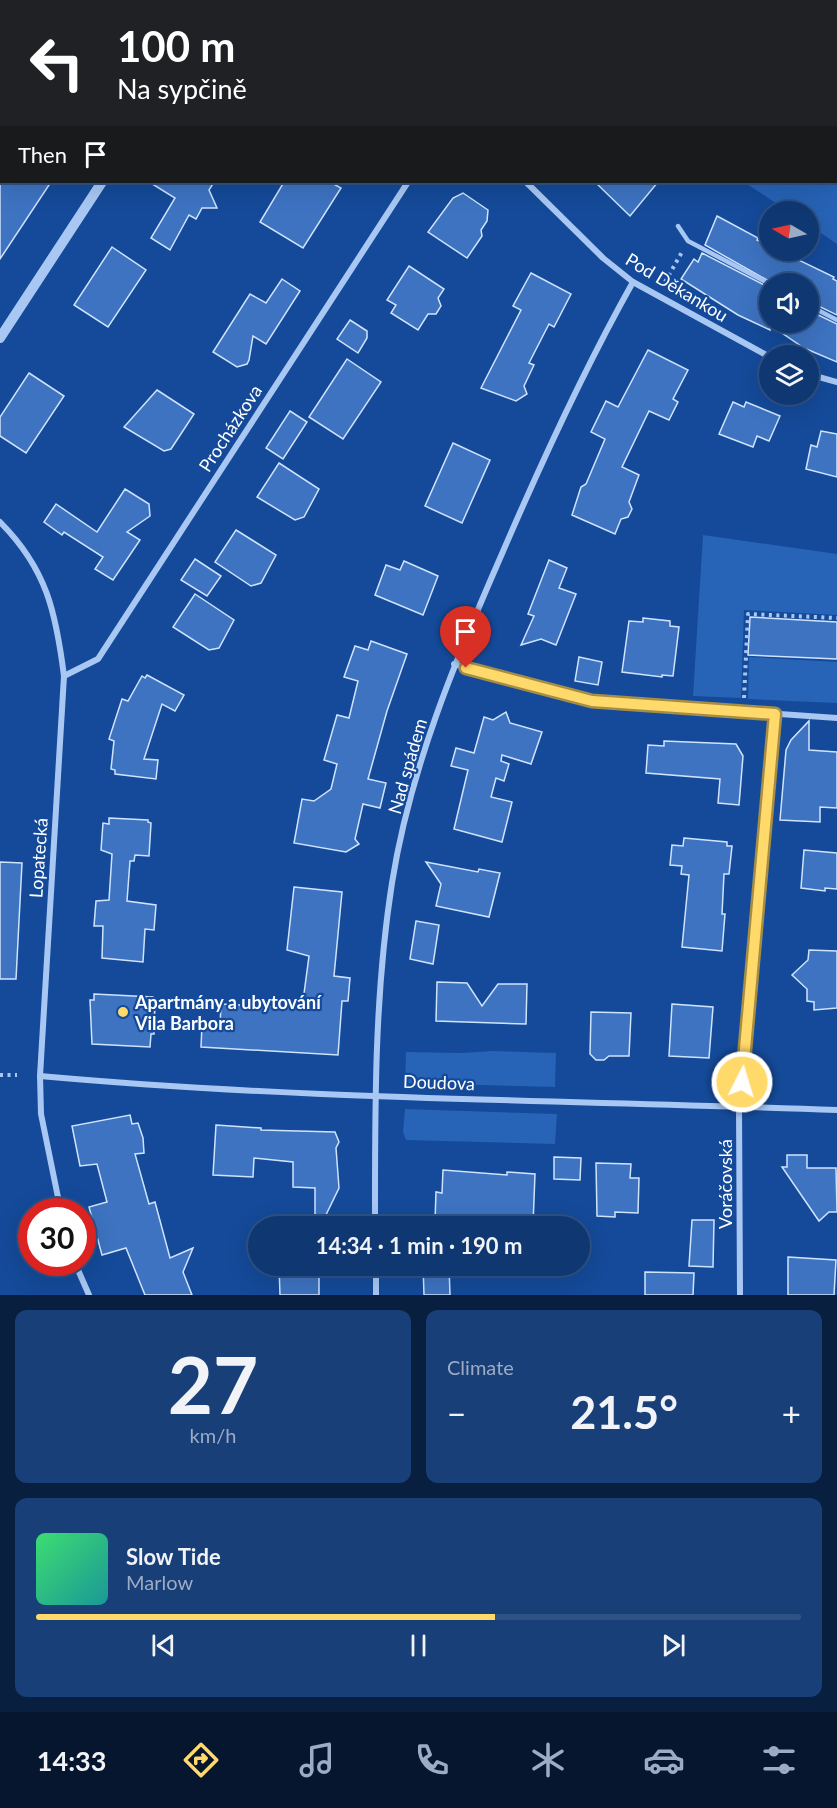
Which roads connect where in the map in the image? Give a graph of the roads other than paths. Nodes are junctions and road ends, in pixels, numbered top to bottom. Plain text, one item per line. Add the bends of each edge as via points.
1 (101, 183) edge
2 (407, 183) edge
3 (527, 183) edge
4 (678, 226) dead end
5 (759, 278) edge
6 (633, 282) junction
7 (819, 311) edge
8 (837, 320) edge
9 (0, 338) edge
10 (759, 351) edge
11 (819, 377) edge
12 (837, 382) edge
13 (0, 522) edge
14 (454, 664) junction
15 (64, 676) junction
16 (775, 714) junction
17 (837, 718) edge
18 (40, 1076) junction
19 (375, 1095) junction
20 (739, 1106) junction
21 (837, 1110) edge
22 (58, 1198) edge
23 (375, 1216) edge
24 (81, 1276) edge
25 (376, 1276) edge
26 (89, 1295) edge
27 (376, 1295) edge
28 (740, 1295) edge

1 - 9 street
2 - 15 street, Procházkova via 98,658
3 - 6 street, Pod Děkankou
4 - 5 lane via 688,241
6 - 10 street, Pod Děkankou
6 - 14 street, Nad spádem via 546,452
7 - 8 lane
11 - 12 street
13 - 15 street, Lopatecká via 24,549 45,585 58,627
14 - 16 street via 592,701
14 - 19 street, Nad spádem via 414,785 393,880 379,980
15 - 18 street, Lopatecká
16 - 17 street
16 - 20 street, Voráčovská
18 - 19 street, Doudova
18 - 22 street, Lopatecká via 41,1114
19 - 20 street, Doudova
19 - 23 street, Nad spádem
20 - 21 street, Doudova
20 - 28 street, Voráčovská
24 - 26 street
25 - 27 street

